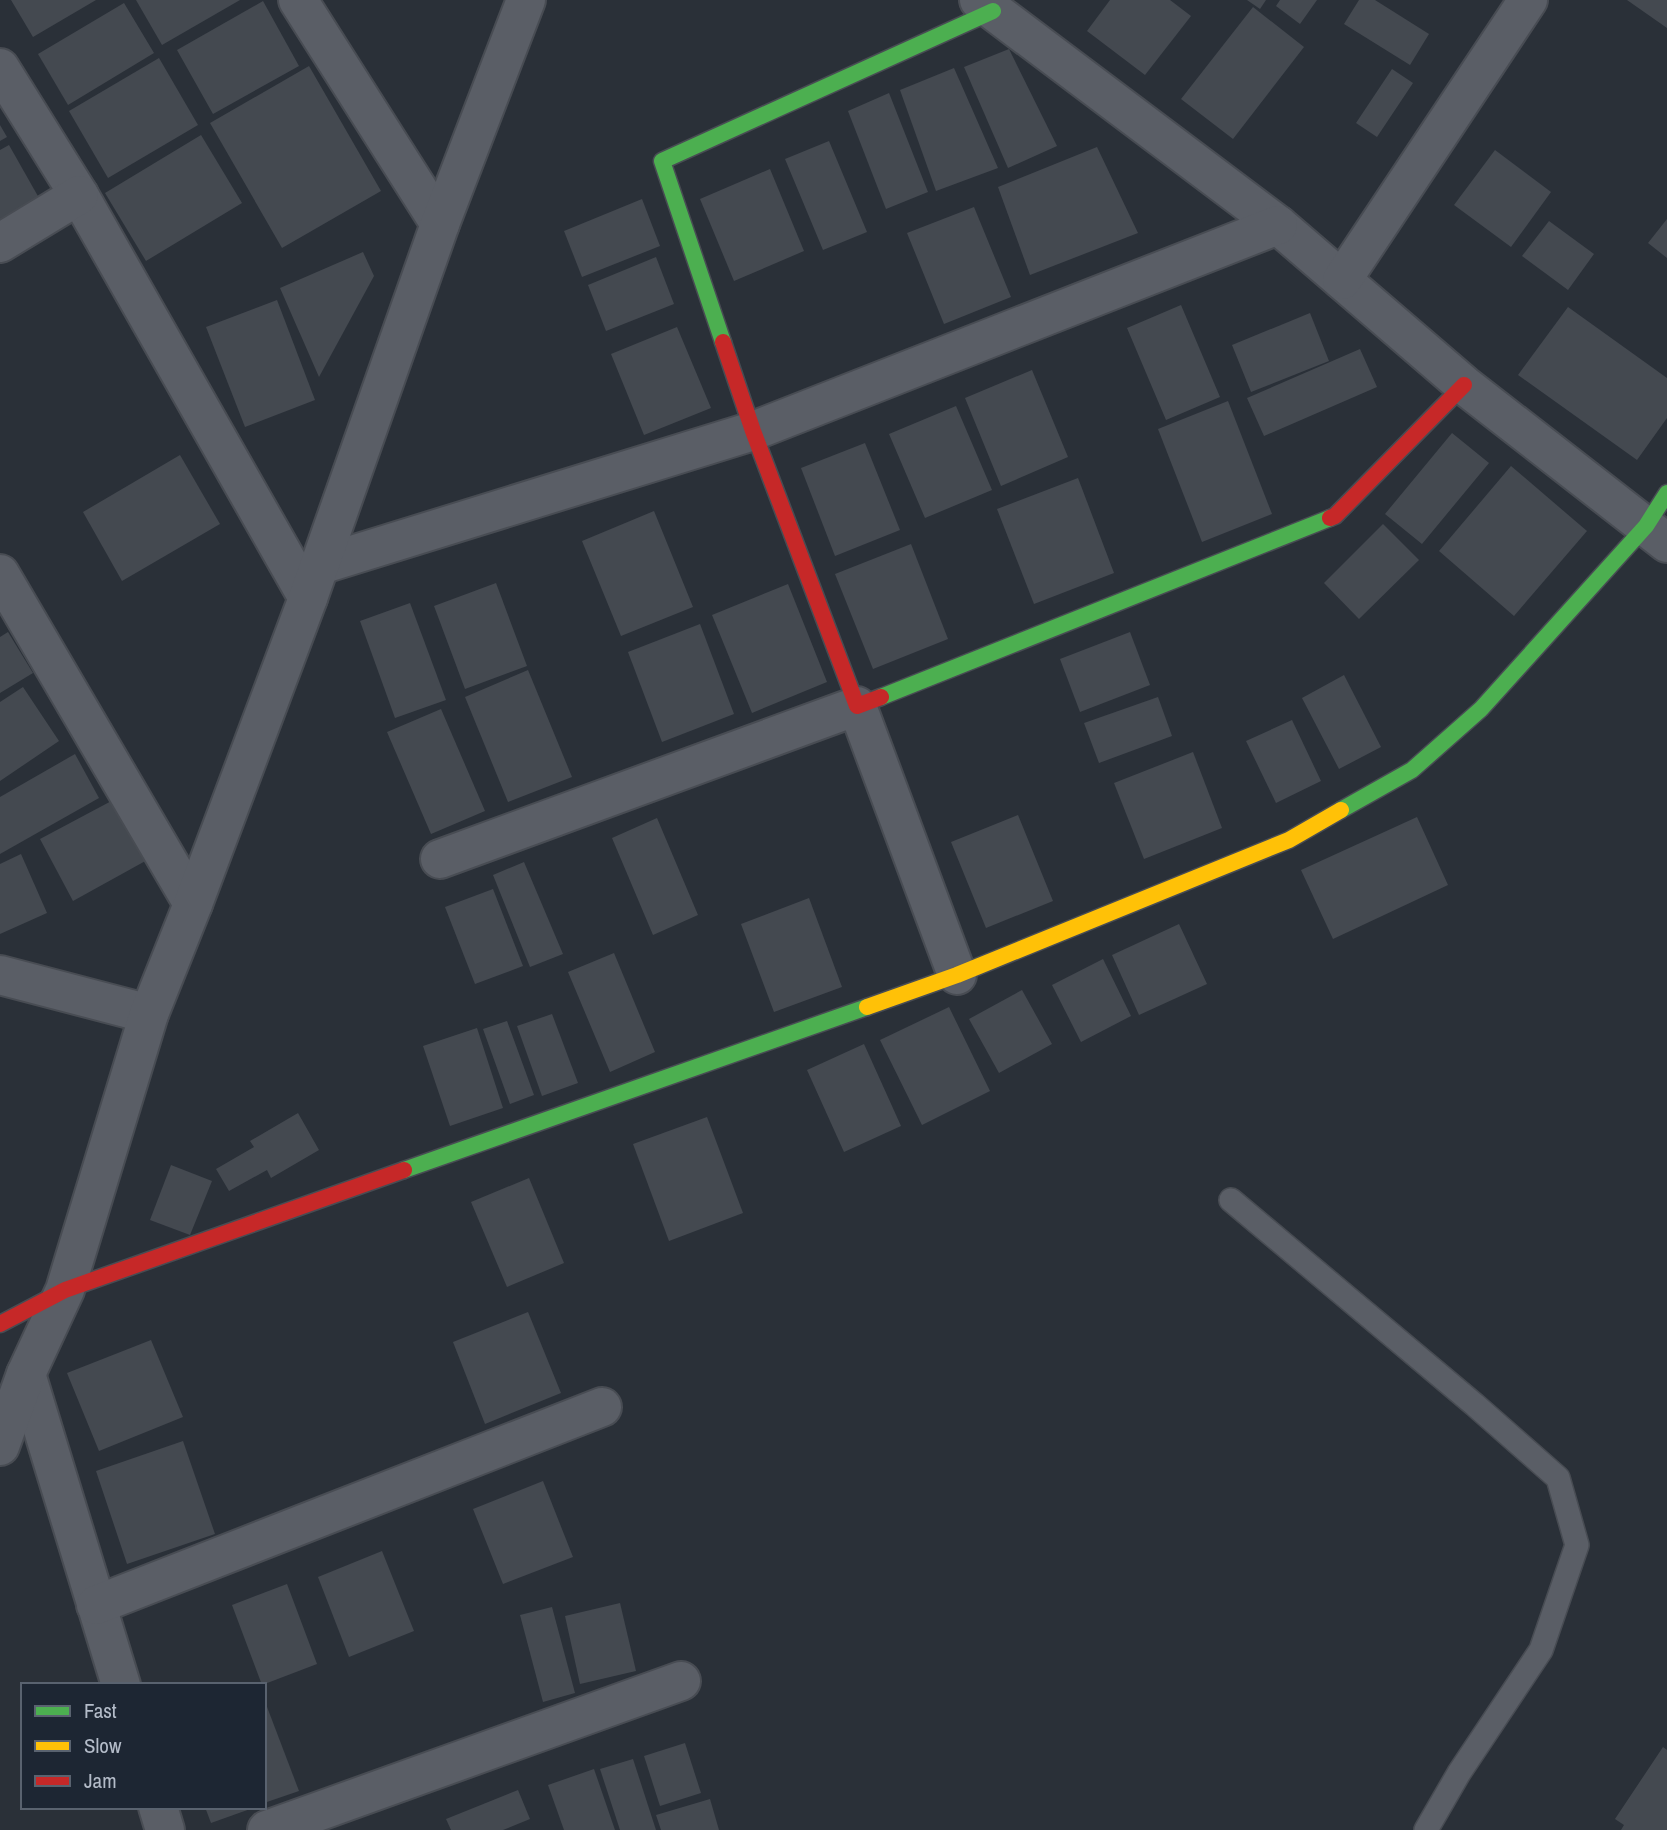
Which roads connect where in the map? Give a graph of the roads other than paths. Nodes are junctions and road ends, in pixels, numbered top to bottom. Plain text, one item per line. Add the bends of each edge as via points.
1 (298, 0) edge
2 (526, 0) edge
3 (1528, 0) edge
4 (986, 5) edge
5 (0, 68) edge
6 (79, 195) junction
7 (440, 224) junction
8 (1278, 225) junction
9 (0, 243) edge
10 (1342, 280) junction
11 (1464, 385) junction
12 (753, 431) junction
13 (1667, 493) edge
14 (1656, 535) edge
15 (0, 575) edge
16 (314, 582) junction
17 (857, 706) junction
18 (440, 859) dead end
19 (193, 904) junction
20 (0, 975) edge
21 (957, 975) junction
22 (149, 1014) junction
23 (1231, 1200) dead end
24 (65, 1290) junction
25 (0, 1324) edge
26 (26, 1374) junction
27 (602, 1407) dead end
28 (0, 1446) edge
29 (96, 1605) junction
30 (681, 1681) dead end
31 (120, 1683) edge
32 (159, 1809) edge
33 (165, 1830) edge
34 (267, 1830) edge
35 (1426, 1830) edge

1 - 7 street
2 - 7 street
3 - 10 street
4 - 8 street
4 - 12 street via 662,161
5 - 6 street
6 - 9 street
6 - 16 street
7 - 16 street
8 - 10 street
8 - 12 street
10 - 11 street
11 - 14 street
11 - 17 street via 1335,516
12 - 16 street
12 - 17 street
13 - 14 street
14 - 21 street via 1481,709 1412,770 1289,841
15 - 19 street
16 - 19 street
17 - 18 street
17 - 21 street
19 - 22 street
20 - 22 street
21 - 24 street
22 - 24 street
23 - 35 lane via 1558,1478 1577,1545 1541,1650
24 - 25 street
24 - 26 street
26 - 28 street
26 - 29 street
27 - 29 street
29 - 31 street
30 - 34 street
32 - 33 street

